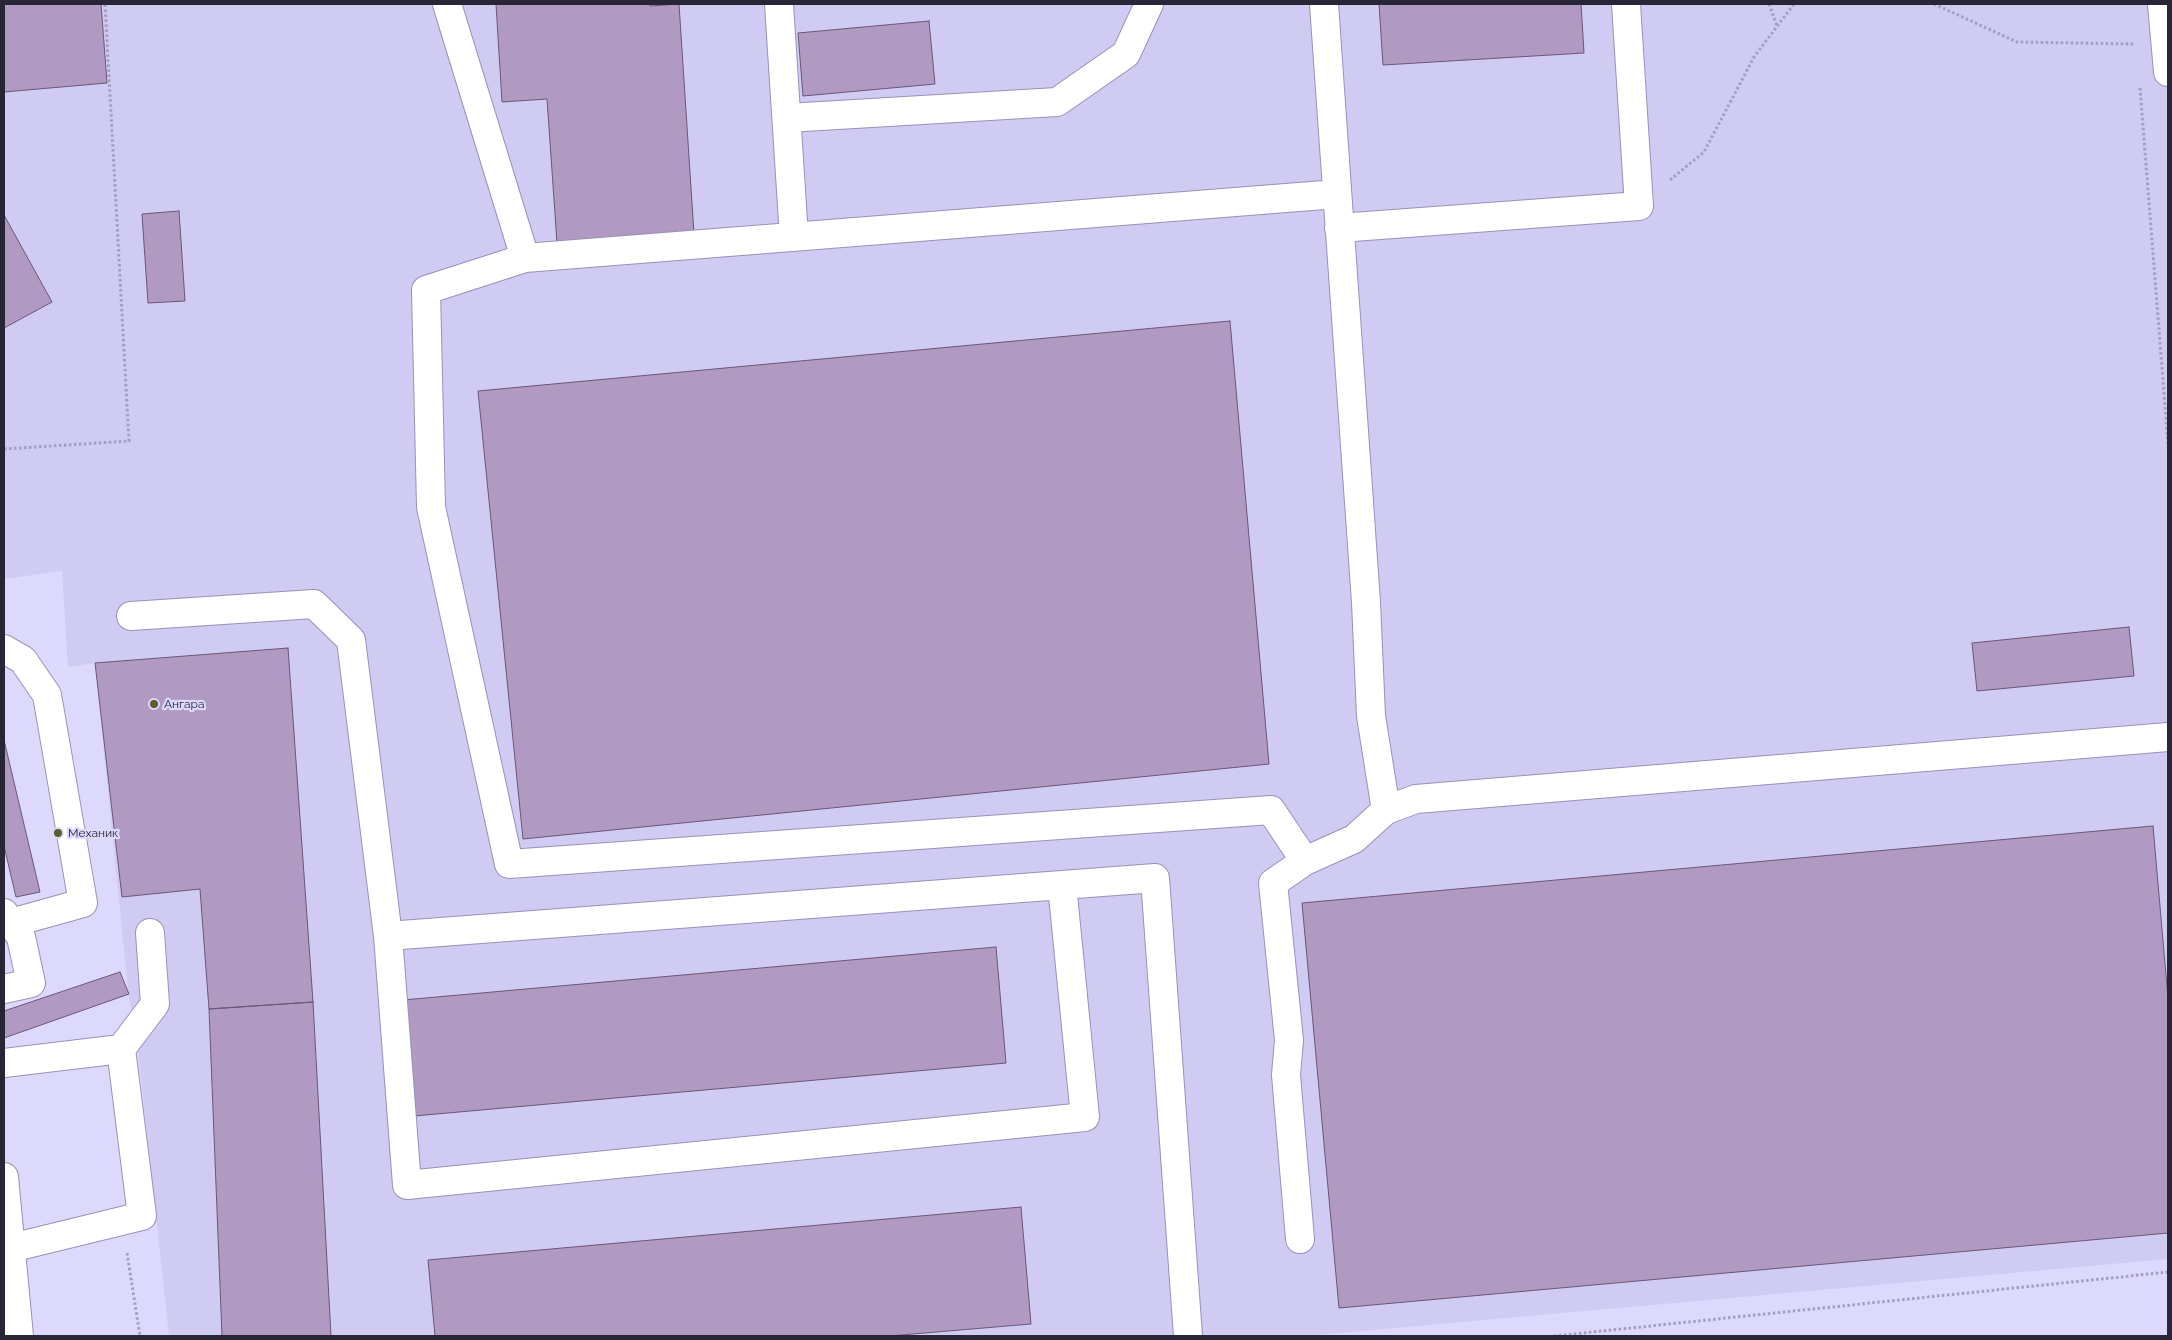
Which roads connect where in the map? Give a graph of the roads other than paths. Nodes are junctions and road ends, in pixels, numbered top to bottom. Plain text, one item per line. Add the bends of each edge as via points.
1 (447, 4) edge
2 (779, 4) edge
3 (1150, 4) edge
4 (1324, 4) edge
5 (1626, 4) edge
6 (2162, 4) edge
7 (2168, 72) edge
8 (787, 118) junction
9 (1338, 194) junction
10 (1339, 228) junction
11 (794, 237) junction
12 (525, 258) junction
13 (131, 616) dead end
14 (4, 649) edge
15 (2168, 736) edge
16 (1386, 810) junction
17 (1305, 861) junction
18 (1062, 885) junction
19 (7, 918) edge
20 (150, 933) dead end
21 (388, 936) junction
22 (4, 989) edge
23 (121, 1049) junction
24 (4, 1063) edge
25 (4, 1177) edge
26 (1300, 1239) dead end
27 (11, 1248) junction
28 (19, 1336) edge
29 (1188, 1336) edge

1 - 12 lane
2 - 8 lane
3 - 8 lane via 1126,54 1056,102
4 - 9 lane
5 - 10 lane via 1639,206
6 - 7 lane
8 - 11 lane
9 - 10 lane
9 - 11 lane
10 - 16 lane via 1371,716
11 - 12 lane
12 - 17 lane via 426,290 431,506 509,864 1272,810
13 - 21 lane via 314,604 351,640
14 - 19 lane via 24,660 47,695 83,903
15 - 16 lane via 1416,799
16 - 17 lane via 1354,839
17 - 26 lane via 1273,883 1289,1040 1286,1075
18 - 21 lane
18 - 21 lane via 1085,1117 407,1185
18 - 29 lane via 1155,878
19 - 22 lane via 21,937 32,983
20 - 23 lane via 155,1004
23 - 24 lane
23 - 27 lane via 142,1216
25 - 27 lane
27 - 28 lane

